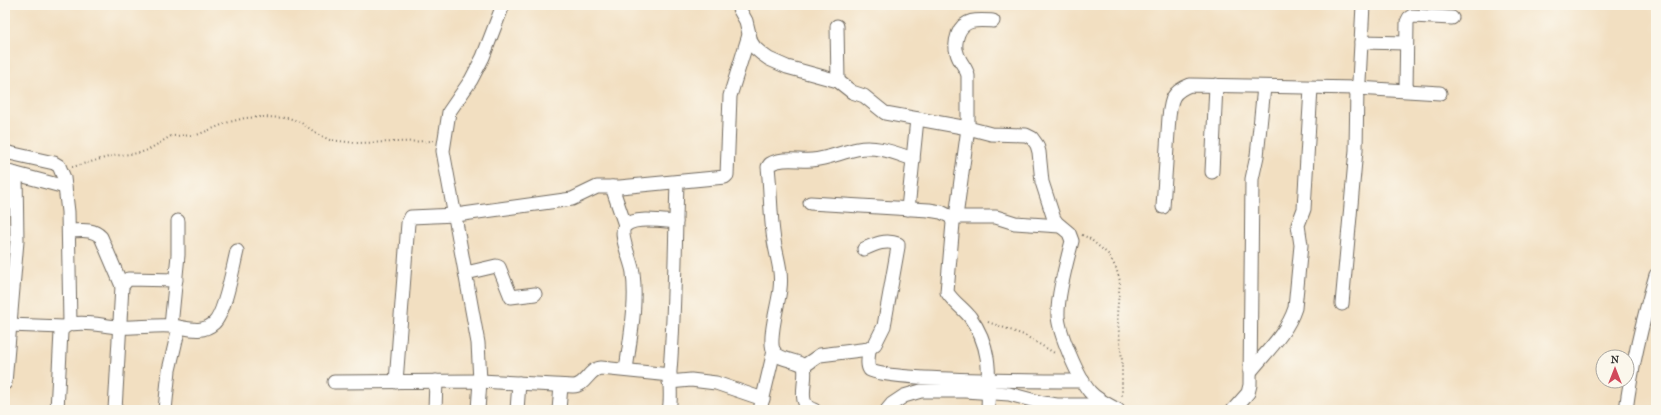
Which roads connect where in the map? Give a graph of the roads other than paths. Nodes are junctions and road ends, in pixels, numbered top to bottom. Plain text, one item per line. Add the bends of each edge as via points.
1 (503, 5) edge
2 (737, 5) edge
3 (1363, 5) edge
4 (1452, 18) dead end
5 (993, 21) dead end
6 (837, 26) dead end
7 (749, 35) junction
8 (1361, 42) junction
9 (1406, 43) junction
10 (838, 81) junction
11 (1216, 85) junction
12 (1264, 87) junction
13 (1311, 88) junction
14 (1357, 88) junction
15 (1406, 90) junction
16 (1440, 93) dead end
17 (917, 120) junction
18 (968, 128) junction
19 (5, 152) edge
20 (913, 159) junction
21 (11, 172) edge
22 (1212, 172) dead end
23 (677, 182) junction
24 (65, 187) junction
25 (612, 187) junction
26 (810, 203) dead end
27 (1163, 207) dead end
28 (908, 209) junction
29 (456, 215) junction
30 (954, 217) junction
31 (178, 221) dead end
32 (676, 222) junction
33 (625, 225) junction
34 (1060, 226) junction
35 (68, 231) junction
36 (864, 249) dead end
37 (237, 250) dead end
38 (466, 273) junction
39 (1656, 275) edge
40 (176, 280) junction
41 (122, 286) junction
42 (535, 294) dead end
43 (1342, 304) dead end
44 (8, 316) edge
45 (67, 326) junction
46 (120, 327) junction
47 (175, 327) junction
48 (869, 349) junction
49 (774, 351) junction
50 (804, 366) junction
51 (626, 370) junction
52 (1250, 372) junction
53 (669, 378) junction
54 (989, 379) junction
55 (436, 381) junction
56 (480, 381) junction
57 (1083, 381) junction
58 (334, 382) dead end
59 (396, 382) junction
60 (5, 383) edge
61 (519, 383) junction
62 (561, 386) junction
63 (988, 392) junction
64 (1104, 403) junction
65 (761, 405) edge
66 (1120, 406) edge
67 (808, 408) edge
68 (57, 410) edge
69 (115, 410) edge
70 (165, 410) edge
71 (435, 410) edge
72 (478, 410) edge
73 (517, 410) edge
74 (559, 410) edge
75 (669, 410) edge
76 (887, 410) edge
77 (988, 410) edge
78 (1233, 410) edge
79 (1626, 410) edge

1 - 29 street via 483,57 449,112 444,155
2 - 7 street via 746,21
3 - 8 street
4 - 9 street via 1412,16 1407,22
5 - 18 street via 968,22 963,25 957,37 957,55 968,76
6 - 10 street
7 - 10 street via 755,48 769,59
7 - 23 street via 730,96 727,174 721,178
8 - 9 street
8 - 14 street
9 - 15 street
10 - 17 street via 852,92 861,94 885,114
11 - 12 street
11 - 22 street
11 - 27 street via 1190,85 1180,88 1174,94 1169,117
12 - 13 street
12 - 52 street via 1252,185
13 - 14 street
13 - 52 street via 1304,209 1298,225 1301,249 1295,308 1285,329
14 - 15 street
14 - 43 street via 1356,150
15 - 16 street
17 - 18 street
17 - 20 street
18 - 30 street
18 - 34 street via 991,134 1026,135 1032,138 1039,152 1046,198 1054,219
19 - 24 street via 54,163 62,172
20 - 28 street
20 - 49 street via 887,150 858,148 820,159 781,160 770,164 768,167 775,246 781,276 774,313
21 - 24 street
21 - 44 street via 17,241
23 - 25 street
23 - 32 street
24 - 35 street
25 - 29 street via 597,187 572,200
25 - 33 street
26 - 28 street
28 - 30 street via 941,212
29 - 38 street
29 - 59 street via 410,217
30 - 34 street via 996,217 1015,223
30 - 54 street via 947,292 970,316 984,345 989,362
31 - 40 street
32 - 33 street via 651,220
32 - 53 street via 674,319
33 - 51 street via 623,240 633,270 635,298
34 - 57 street via 1071,236 1072,241 1058,306 1059,325
35 - 41 street via 96,232 101,237
35 - 45 street
36 - 48 street via 885,242 898,244 884,326 875,344
37 - 47 street via 222,308 215,322 208,328 198,330
38 - 42 street via 490,266 499,267 511,297
38 - 56 street via 478,343
39 - 79 street via 1634,357
40 - 41 street via 128,279
40 - 47 street
41 - 46 street
44 - 45 street
44 - 60 street
45 - 46 street via 81,323
45 - 68 street via 61,332
46 - 47 street
46 - 69 street
47 - 70 street
48 - 50 street via 820,355
48 - 54 street via 868,366 874,373 920,378
49 - 50 street via 778,356
49 - 65 street
50 - 67 street via 806,372 803,400
51 - 53 street
51 - 62 street via 596,368 577,386
52 - 78 street via 1248,393
53 - 65 street via 716,382
53 - 75 street
54 - 57 street
54 - 63 street
55 - 56 street
55 - 59 street
55 - 71 street
56 - 61 street
56 - 72 street
57 - 64 street via 1090,393
58 - 59 street
61 - 62 street
61 - 73 street
62 - 74 street
63 - 64 street via 1057,405
63 - 76 street via 921,391 904,396
63 - 77 street
64 - 66 street

